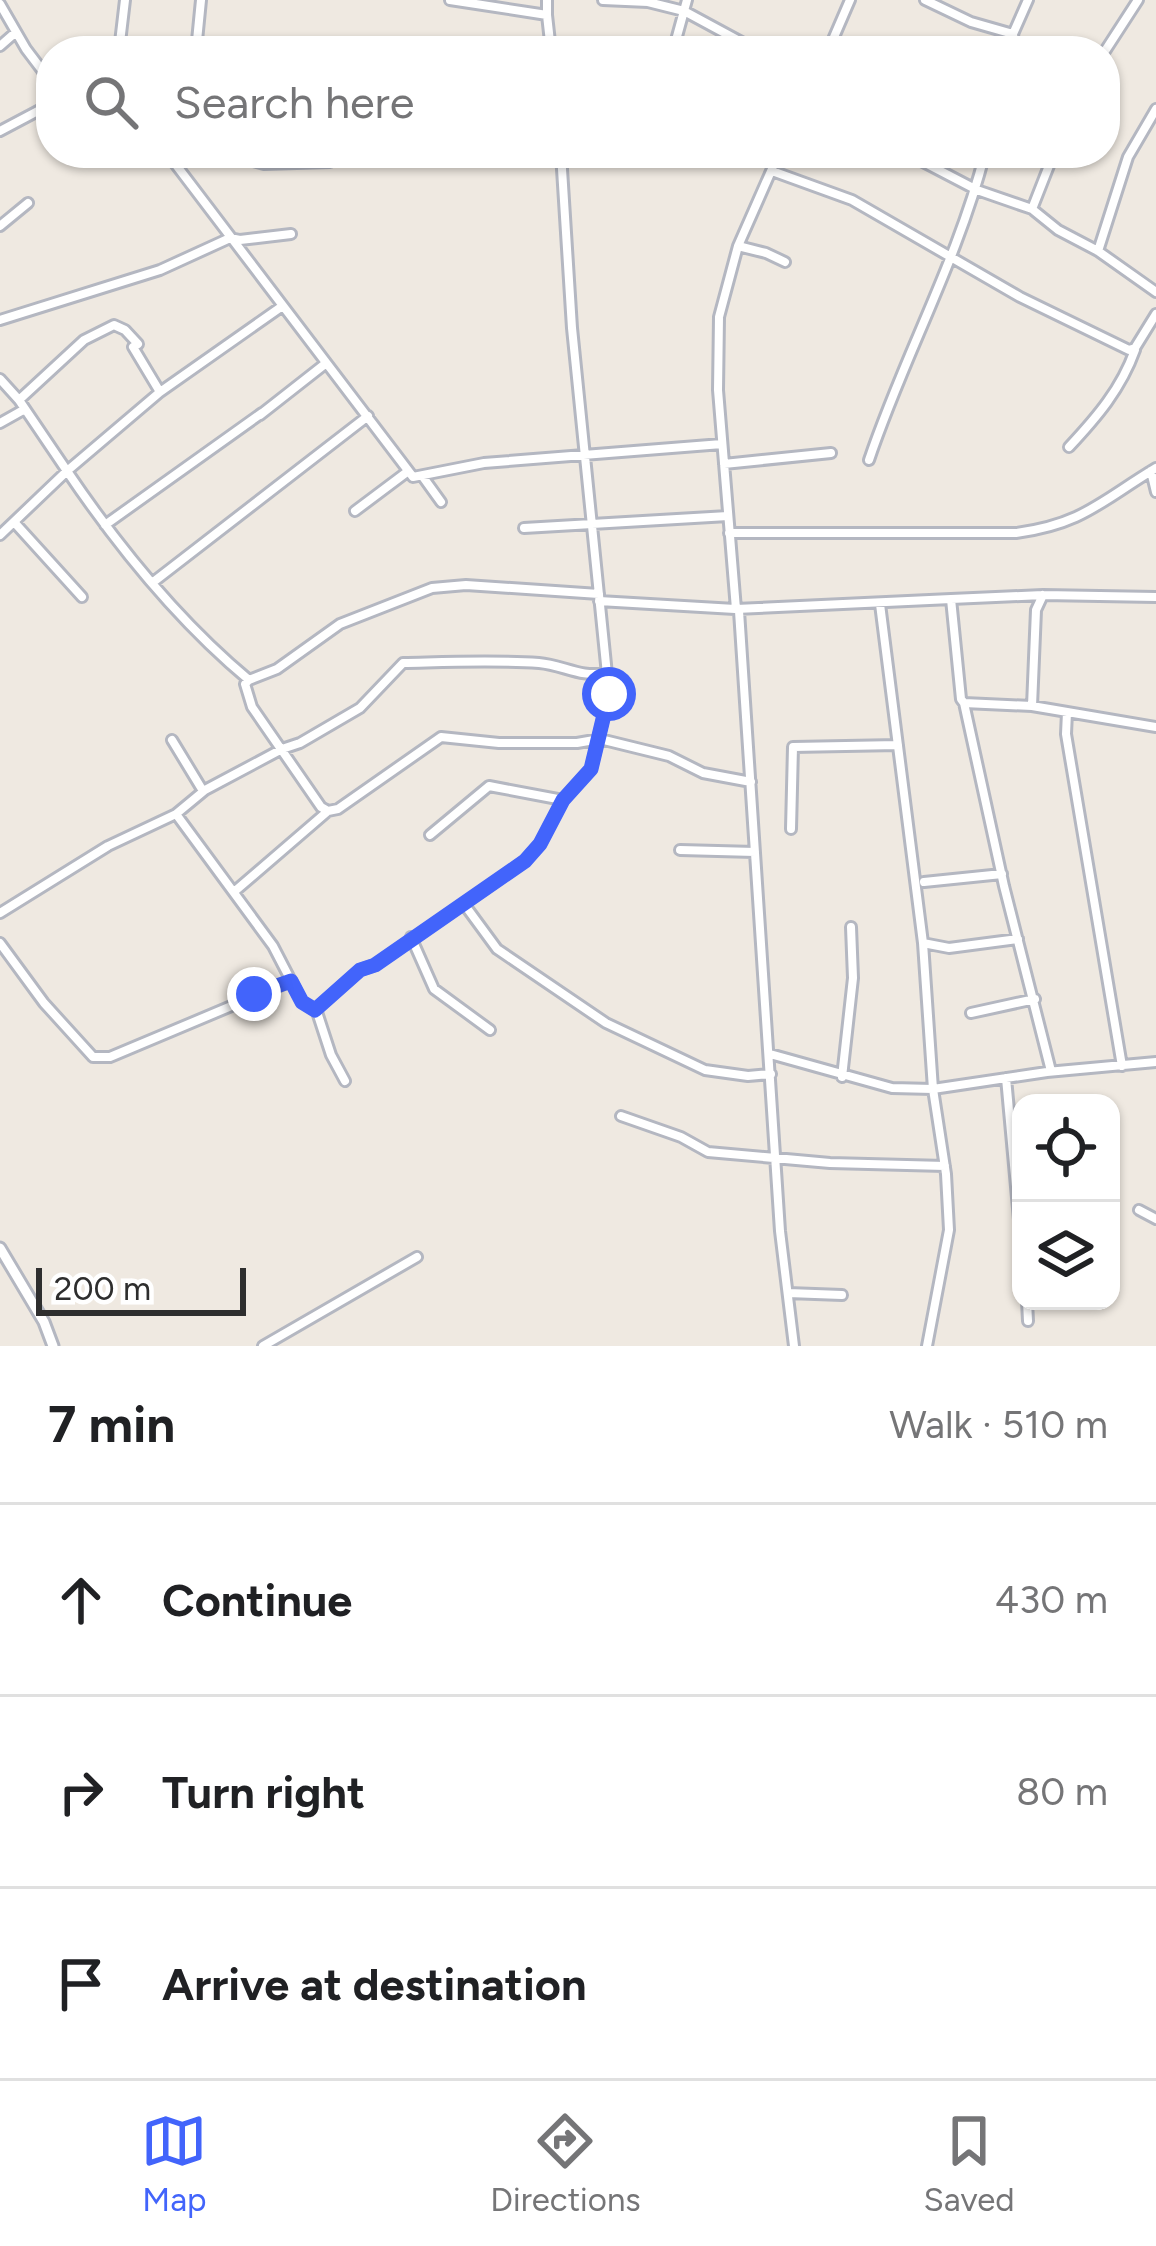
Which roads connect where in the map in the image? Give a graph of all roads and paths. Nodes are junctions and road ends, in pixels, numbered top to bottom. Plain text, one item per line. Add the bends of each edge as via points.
1 (125, 0) edge
2 (201, 0) edge
3 (450, 0) edge
4 (548, 0) edge
5 (603, 0) edge
6 (687, 0) edge
7 (850, 0) edge
8 (926, 0) edge
9 (1028, 0) edge
10 (1138, 0) edge
11 (0, 4) edge
12 (684, 11) junction
13 (548, 15) junction
14 (16, 32) junction
15 (1013, 34) joint
16 (120, 36) edge
17 (197, 36) edge
18 (550, 36) edge
19 (677, 36) edge
20 (730, 36) edge
21 (834, 36) edge
22 (1115, 36) edge
23 (0, 46) edge
24 (36, 61) edge
25 (1156, 109) edge
26 (36, 112) edge
27 (0, 130) edge
28 (178, 168) edge
29 (562, 168) edge
30 (773, 168) edge
31 (935, 168) edge
32 (982, 168) edge
33 (1048, 168) edge
34 (772, 171) junction
35 (977, 190) junction
36 (28, 203) dead end
37 (1032, 209) junction
38 (0, 226) edge
39 (291, 233) dead end
40 (230, 238) junction
41 (738, 247) junction
42 (1098, 251) junction
43 (952, 260) junction
44 (785, 262) dead end
45 (1156, 292) edge
46 (281, 307) junction
47 (1156, 314) edge
48 (0, 320) edge
49 (1136, 348) junction
50 (326, 364) junction
51 (0, 379) edge
52 (160, 392) junction
53 (22, 404) junction
54 (262, 413) junction
55 (368, 416) junction
56 (0, 423) edge
57 (722, 444) junction
58 (1069, 446) dead end
59 (217, 447) dead end
60 (586, 454) junction
61 (831, 454) dead end
62 (869, 460) dead end
63 (724, 464) junction
64 (1153, 469) edge
65 (67, 471) junction
66 (407, 472) junction
67 (278, 477) dead end
68 (422, 477) junction
69 (1156, 492) edge
70 (441, 502) dead end
71 (355, 512) dead end
72 (728, 516) junction
73 (14, 523) junction
74 (105, 525) junction
75 (593, 526) junction
76 (524, 528) dead end
77 (730, 533) junction
78 (0, 535) edge
79 (152, 583) junction
80 (1043, 595) junction
81 (82, 597) dead end
82 (599, 597) junction
83 (1156, 597) edge
84 (951, 599) junction
85 (880, 604) junction
86 (737, 610) junction
87 (605, 674) junction
88 (249, 680) junction
89 (964, 704) junction
90 (1032, 706) junction
91 (1067, 712) junction
92 (1156, 727) edge
93 (600, 739) junction
94 (172, 740) dead end
95 (898, 745) junction
96 (282, 749) junction
97 (751, 782) junction
98 (203, 791) junction
99 (563, 800) junction
100 (328, 812) junction
101 (176, 814) junction
102 (791, 829) dead end
103 (430, 836) dead end
104 (680, 850) dead end
105 (755, 852) junction
106 (1002, 874) junction
107 (924, 882) dead end
108 (235, 891) junction
109 (463, 904) junction
110 (0, 913) edge
111 (851, 927) dead end
112 (411, 937) junction
113 (1018, 939) junction
114 (0, 943) edge
115 (923, 943) junction
116 (291, 981) junction
117 (1035, 999) junction
118 (315, 1010) junction
119 (971, 1013) dead end
120 (490, 1030) dead end
121 (770, 1054) junction
122 (1156, 1062) edge
123 (1122, 1066) junction
124 (1051, 1072) junction
125 (771, 1074) junction
126 (842, 1077) junction
127 (1006, 1078) junction
128 (345, 1081) dead end
129 (933, 1089) junction
130 (621, 1116) dead end
131 (776, 1158) junction
132 (945, 1166) junction
133 (1017, 1202) edge
134 (1139, 1210) dead end
135 (1156, 1220) edge
136 (0, 1248) edge
137 (417, 1257) dead end
138 (4, 1266) edge
139 (788, 1293) junction
140 (842, 1295) dead end
141 (1027, 1310) edge
142 (1028, 1321) dead end
143 (52, 1346) edge
144 (263, 1346) edge
145 (794, 1346) edge
146 (927, 1346) edge

1 - 16 street
2 - 17 street
3 - 13 street
4 - 13 street
5 - 12 street
6 - 12 street
7 - 21 street
8 - 15 street
9 - 15 street
10 - 22 street
11 - 14 street
12 - 19 street
12 - 20 street
13 - 18 street
14 - 23 street
14 - 24 street
25 - 42 street via 1128,157
26 - 27 street
28 - 40 street
29 - 60 street
30 - 34 street
31 - 35 street
32 - 35 street
33 - 37 street
34 - 41 street
34 - 43 street via 852,200
35 - 37 street
35 - 43 street
36 - 38 street
37 - 42 street
39 - 40 street
40 - 46 street
40 - 48 street via 160,270
41 - 44 street
41 - 57 street via 719,317
42 - 45 street
43 - 49 street via 1076,326
43 - 62 street
46 - 50 street
46 - 52 street
47 - 49 street
49 - 58 street via 1099,416
50 - 54 street
50 - 55 street
51 - 53 street
52 - 53 street via 125,330 114,325 84,340
52 - 65 street
53 - 56 street
53 - 65 street
54 - 59 street
54 - 74 street
55 - 66 street
55 - 67 street
55 - 79 street
57 - 60 street
57 - 63 street
60 - 68 street
60 - 75 street
61 - 63 street
63 - 72 street
64 - 69 street
64 - 77 street via 1076,520 1032,531
65 - 73 street
65 - 74 street
66 - 68 street
66 - 71 street
68 - 70 street
72 - 75 street
72 - 77 street
73 - 78 street
73 - 81 street
74 - 79 street
75 - 76 street
75 - 82 street
77 - 86 street
79 - 88 street
80 - 83 street
80 - 84 street
80 - 90 street
82 - 86 street
82 - 87 street
82 - 88 street via 433,588 340,624
84 - 85 street
84 - 89 street
85 - 86 street
85 - 95 street
86 - 97 street
87 - 93 street
87 - 96 street via 521,662 403,663 360,708
88 - 96 street via 252,707
89 - 90 street
89 - 106 street
90 - 91 street
91 - 92 street
91 - 123 street
93 - 97 street
93 - 99 street via 591,769
93 - 100 street via 441,737
94 - 98 street
95 - 102 street via 793,747
95 - 115 street
96 - 98 street
96 - 100 street
97 - 105 street
98 - 101 street
99 - 103 street via 489,786
99 - 109 street via 533,853
100 - 108 street
101 - 108 street
101 - 110 street
104 - 105 street
105 - 121 street
106 - 107 street
106 - 113 street
108 - 116 street
109 - 112 street
109 - 125 street via 496,949 605,1023 705,1070
111 - 126 street
112 - 118 street
112 - 120 street via 434,989
113 - 115 street via 949,948
113 - 117 street
114 - 116 street via 93,1057 110,1057
115 - 129 street
116 - 118 street
117 - 119 street
117 - 124 street
118 - 128 street
121 - 125 street
121 - 126 street
122 - 123 street
123 - 124 street
124 - 127 street
125 - 131 street
126 - 129 street
127 - 129 street
127 - 133 street
129 - 132 street
130 - 131 street via 708,1151
131 - 132 street
131 - 139 street
132 - 146 street via 950,1230
134 - 135 street
136 - 138 street
137 - 144 street
138 - 143 street
139 - 140 street
139 - 145 street
141 - 142 street

